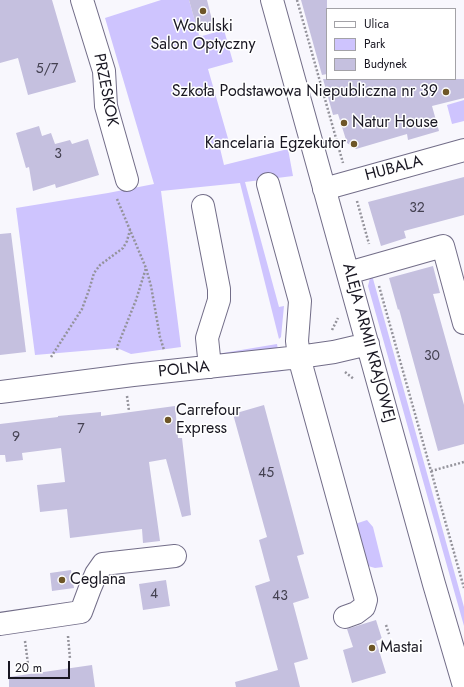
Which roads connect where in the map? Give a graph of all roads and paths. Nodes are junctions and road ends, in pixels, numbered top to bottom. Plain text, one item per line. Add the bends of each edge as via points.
1 (82, 0) edge
2 (272, 0) edge
3 (297, 0) edge
4 (464, 150) edge
5 (345, 165) dead end
6 (268, 184) dead end
7 (122, 188) joint
8 (324, 189) junction
9 (355, 195) dead end
10 (203, 206) dead end
11 (130, 230) junction
12 (374, 265) junction
13 (146, 268) junction
14 (348, 273) junction
15 (464, 323) edge
16 (368, 344) junction
17 (117, 350) dead end
18 (165, 352) dead end
19 (51, 357) dead end
20 (299, 357) junction
21 (210, 367) junction
22 (0, 392) edge
23 (126, 394) dead end
24 (129, 412) dead end
25 (464, 462) edge
26 (431, 471) junction
27 (175, 556) dead end
28 (464, 588) edge
29 (345, 617) dead end
30 (0, 624) edge
31 (386, 625) dead end
32 (67, 632) dead end
33 (389, 634) dead end
34 (24, 637) dead end
35 (70, 659) dead end
36 (28, 664) dead end
37 (464, 686) edge

1 - 7 street, PRZESKOK via 104,71 106,106
2 - 8 street, ALEJA ARMII KRAJOWEJ
3 - 5 path
4 - 8 street, HUBALA
6 - 20 street via 300,301 297,341
7 - 11 path
8 - 14 street, ALEJA ARMII KRAJOWEJ
9 - 12 path
10 - 21 street via 219,289 219,300 207,338
11 - 13 path
11 - 19 path via 123,248 100,265 94,273 82,309
12 - 14 street
12 - 15 street via 443,246
12 - 26 path
13 - 17 path
13 - 18 path
14 - 16 street, ALEJA ARMII KRAJOWEJ
16 - 20 street, POLNA
16 - 37 street, ALEJA ARMII KRAJOWEJ
20 - 21 street, POLNA
20 - 29 street via 366,600 360,610
21 - 22 street, POLNA
23 - 24 path
25 - 26 path
26 - 28 path
27 - 30 street via 103,564 96,574 82,612
31 - 33 path
32 - 35 path
34 - 36 path

